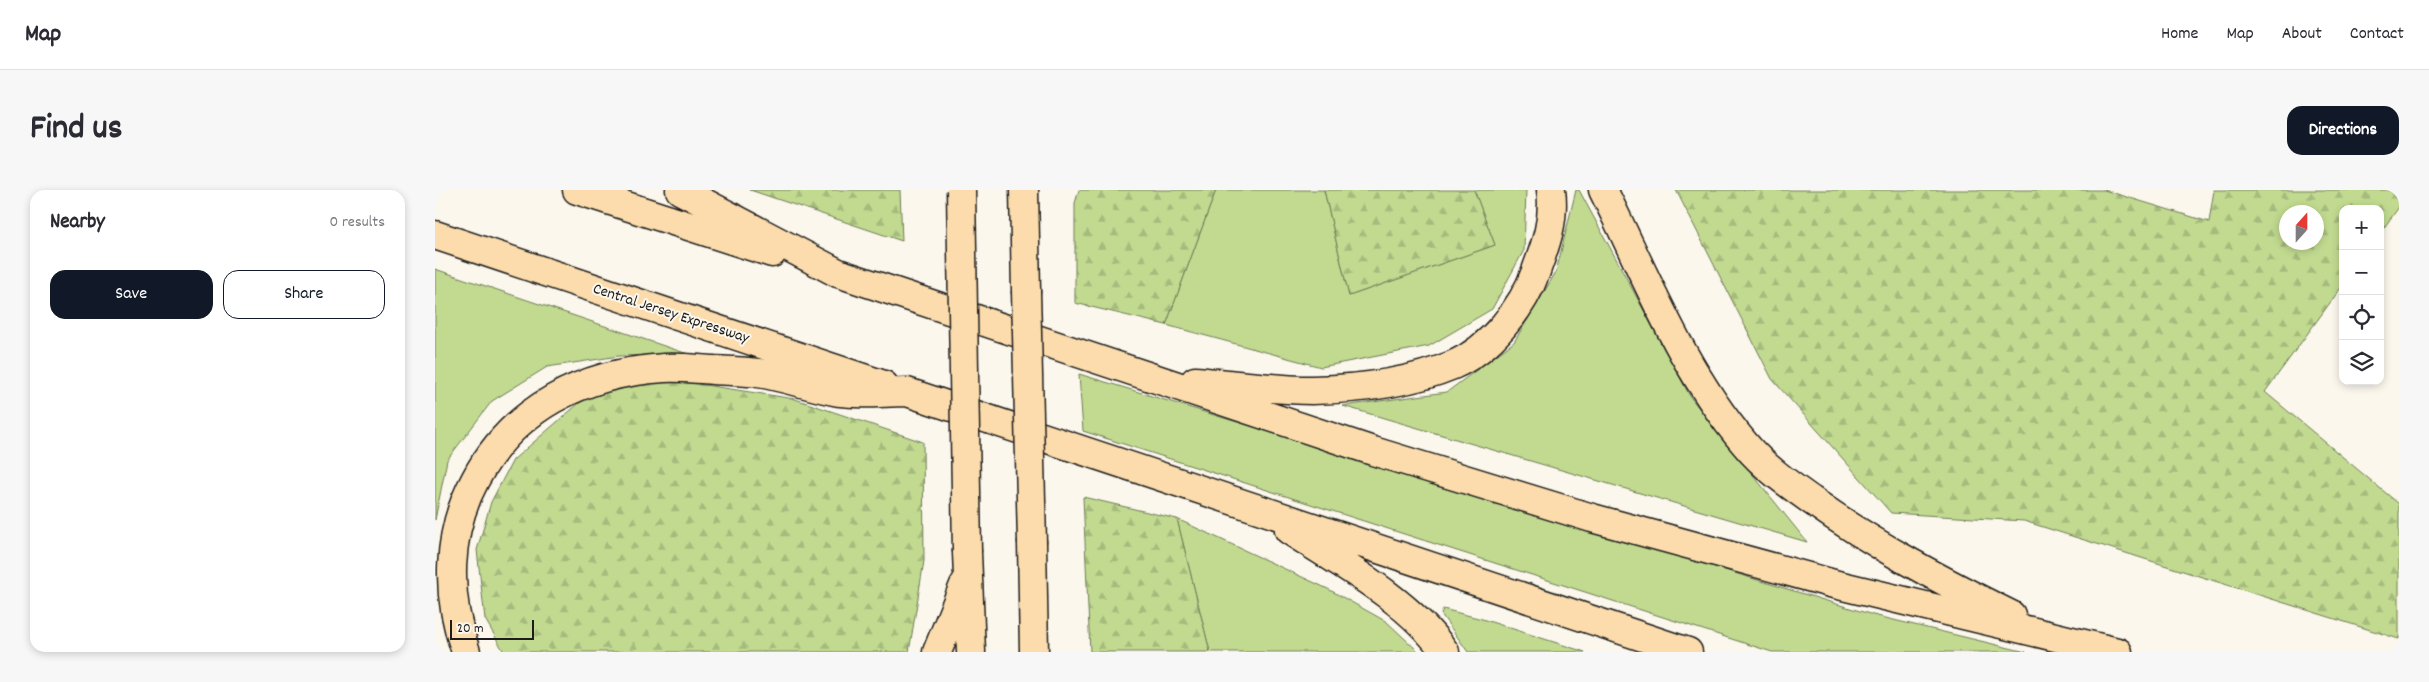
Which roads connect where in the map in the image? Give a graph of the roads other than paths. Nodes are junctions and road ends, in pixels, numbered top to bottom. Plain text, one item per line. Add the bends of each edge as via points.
1 (577, 190) edge
2 (680, 190) edge
3 (961, 190) edge
4 (1024, 190) edge
5 (1040, 190) edge
6 (1551, 190) edge
7 (1603, 190) edge
8 (435, 235) edge
9 (1025, 240) junction
10 (838, 273) junction
11 (1152, 378) junction
12 (907, 392) junction
13 (1261, 510) junction
14 (968, 563) junction
15 (1034, 618) junction
16 (2055, 637) junction
17 (466, 652) edge
18 (937, 652) edge
19 (971, 652) edge
20 (1034, 652) edge
21 (1042, 652) edge
22 (1445, 652) edge
23 (1688, 652) edge
24 (2118, 652) edge

1 - 10 highway
2 - 10 highway
3 - 14 highway, bridge
4 - 9 highway
5 - 9 highway
6 - 11 highway via 1550,232 1532,284 1501,328 1454,364 1410,378 1338,389 1310,390
7 - 16 highway via 1690,366 1718,410 1765,466 1846,526 1949,585
8 - 12 highway, Central Jersey Expressway
9 - 15 highway, bridge
10 - 11 highway
11 - 16 highway via 1373,451 1592,518 1834,584
12 - 13 highway, Central Jersey Expressway
12 - 17 highway via 841,392 758,373 664,368 606,377 579,385 539,407 508,432 486,459 467,494 461,513 452,556 451,591 456,625
13 - 22 highway via 1395,601
13 - 23 highway, Central Jersey Expressway
14 - 18 highway
14 - 19 highway
15 - 20 highway
15 - 21 highway
16 - 24 highway

